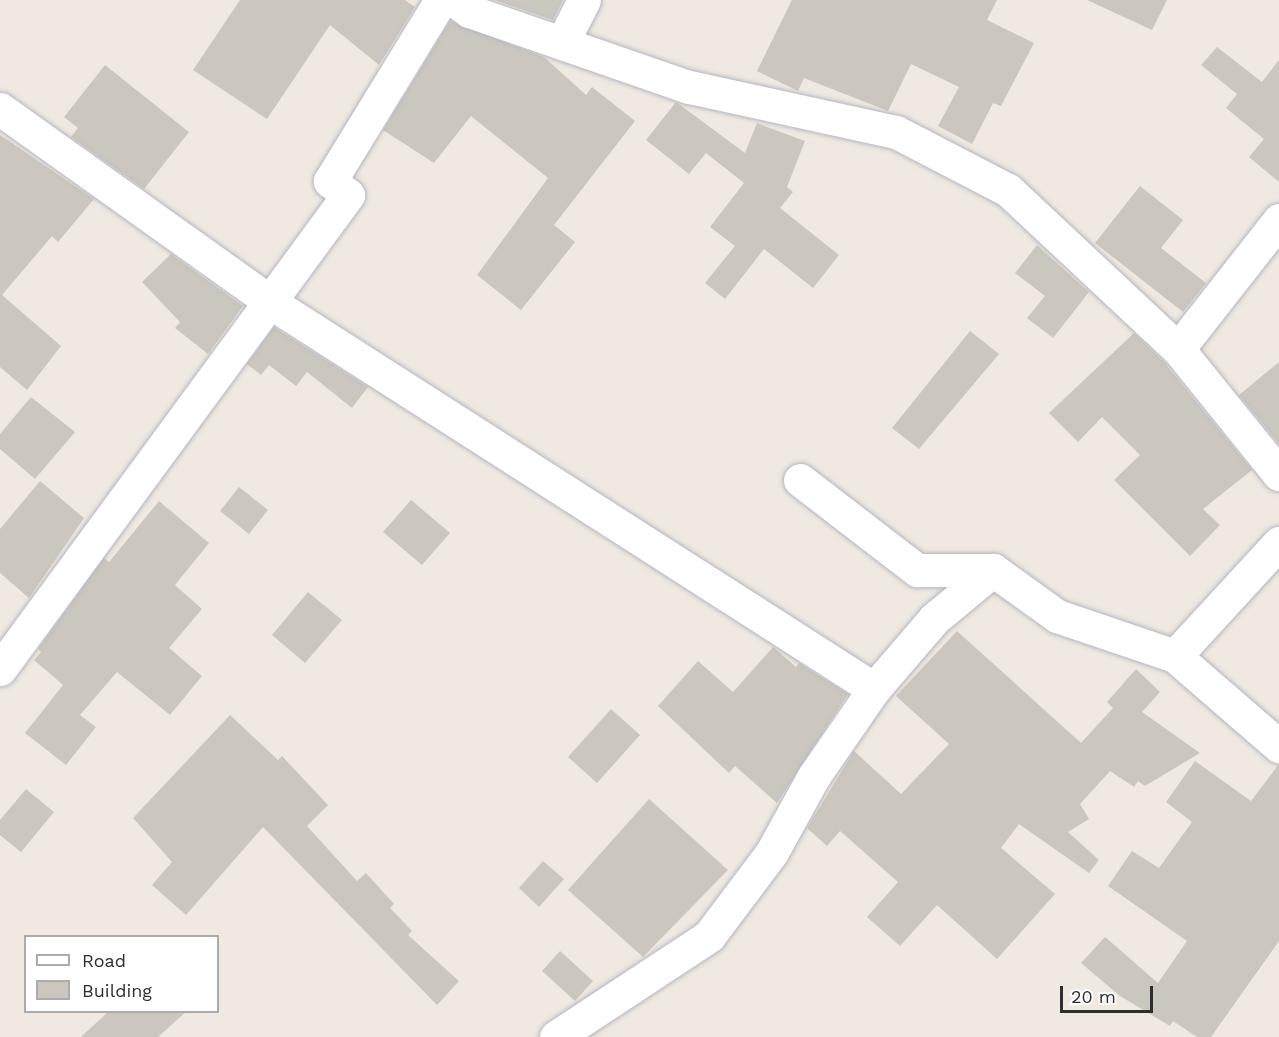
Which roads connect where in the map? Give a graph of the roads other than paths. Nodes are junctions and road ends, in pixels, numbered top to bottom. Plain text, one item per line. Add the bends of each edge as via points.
1 (441, 0) edge
2 (454, 0) edge
3 (584, 0) edge
4 (562, 43) junction
5 (0, 109) edge
6 (1279, 220) edge
7 (273, 304) junction
8 (1178, 349) junction
9 (1279, 474) edge
10 (800, 480) dead end
11 (1279, 543) edge
12 (993, 570) junction
13 (1175, 656) junction
14 (0, 669) edge
15 (874, 689) junction
16 (1279, 746) edge
17 (556, 1037) edge

1 - 7 street via 330,181 348,195
2 - 4 street
3 - 4 street
4 - 8 street via 689,87 896,132 1008,190
5 - 7 street
6 - 8 street
7 - 14 street via 201,389
7 - 15 street
8 - 9 street
10 - 12 street via 917,570
11 - 13 street
12 - 13 street via 1057,616
12 - 15 street via 934,619
13 - 16 street
15 - 17 street via 814,776 772,852 709,936

